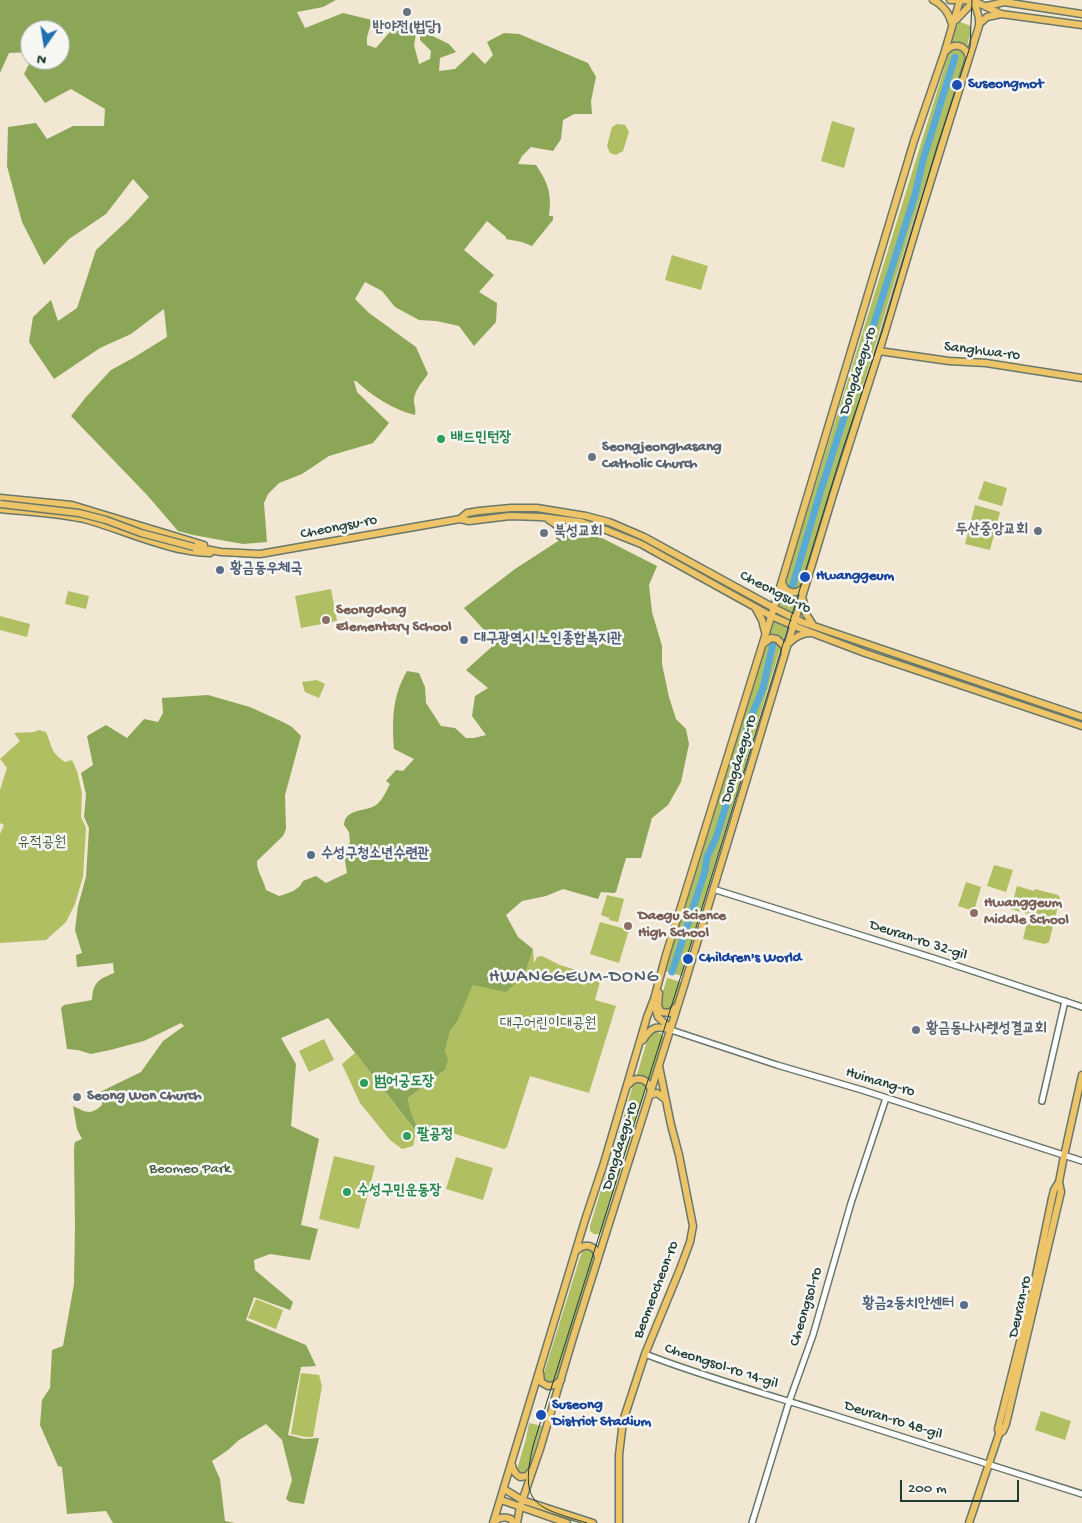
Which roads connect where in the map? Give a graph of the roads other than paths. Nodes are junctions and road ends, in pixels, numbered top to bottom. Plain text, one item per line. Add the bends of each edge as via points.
1 (933, 0) edge
2 (950, 0) edge
3 (956, 0) edge
4 (961, 0) edge
5 (974, 0) edge
6 (982, 0) edge
7 (1021, 0) edge
8 (987, 6) junction
9 (1037, 8) junction
10 (1001, 14) junction
11 (1082, 14) edge
12 (979, 24) junction
13 (1082, 25) edge
14 (952, 28) junction
15 (944, 54) junction
16 (969, 58) junction
17 (879, 351) junction
18 (1082, 378) edge
19 (0, 497) edge
20 (18, 500) junction
21 (0, 504) edge
22 (0, 509) edge
23 (18, 511) junction
24 (0, 513) edge
25 (541, 517) junction
26 (460, 519) junction
27 (560, 536) dead end
28 (221, 552) junction
29 (782, 578) junction
30 (806, 584) junction
31 (779, 591) junction
32 (803, 593) junction
33 (761, 601) junction
34 (752, 605) junction
35 (774, 608) junction
36 (771, 616) junction
37 (794, 622) junction
38 (814, 626) junction
39 (814, 634) junction
40 (765, 636) junction
41 (788, 644) junction
42 (761, 647) junction
43 (784, 656) junction
44 (1082, 717) edge
45 (1082, 726) edge
46 (713, 890) junction
47 (660, 977) junction
48 (654, 999) junction
49 (680, 1000) junction
50 (1065, 1001) junction
51 (1082, 1007) edge
52 (671, 1030) junction
53 (640, 1044) junction
54 (659, 1066) junction
55 (1082, 1075) edge
56 (626, 1090) junction
57 (650, 1093) junction
58 (886, 1098) junction
59 (666, 1099) junction
60 (1042, 1102) dead end
61 (1064, 1156) junction
62 (1082, 1161) edge
63 (574, 1254) junction
64 (598, 1261) junction
65 (646, 1354) junction
66 (540, 1364) junction
67 (562, 1378) junction
68 (789, 1402) junction
69 (512, 1461) junction
70 (989, 1464) junction
71 (535, 1465) junction
72 (510, 1469) junction
73 (504, 1489) junction
74 (512, 1494) junction
75 (1082, 1494) edge
76 (500, 1500) junction
77 (517, 1503) junction
78 (496, 1515) junction
79 (493, 1523) edge
80 (513, 1523) edge
81 (517, 1523) edge
82 (566, 1523) edge
83 (593, 1523) edge
84 (619, 1523) edge
85 (752, 1523) edge
86 (969, 1523) edge

1 - 14 main road via 947,12
2 - 3 main road
4 - 5 main road
4 - 14 main road, Dongdaegu-ro
5 - 6 street
5 - 8 main road
5 - 12 main road, Dongdaegu-ro
5 - 14 main road
7 - 9 street
8 - 9 main road via 1004,2
8 - 10 main road
9 - 11 main road
10 - 12 main road via 987,17
10 - 13 main road
12 - 16 main road, Dongdaegu-ro
14 - 15 main road, Dongdaegu-ro
15 - 16 main road via 950,47 958,46 966,50
15 - 29 main road, Dongdaegu-ro via 914,141
16 - 17 main road, Dongdaegu-ro
17 - 18 main road, Sanghwa-ro
17 - 30 main road, Dongdaegu-ro
19 - 20 main road, Cheongsu-ro
20 - 23 main road via 13,505
20 - 28 main road, Cheongsu-ro via 72,505
21 - 28 main road, Cheongsu-ro, bridge via 80,513 141,533
22 - 23 main road, Cheongsu-ro
23 - 24 main road
23 - 28 main road, Cheongsu-ro via 86,520 155,544 194,552
25 - 26 main road, Cheongsu-ro
25 - 27 main road via 556,523
25 - 34 main road, Cheongsu-ro via 581,522 641,544
26 - 28 main road, Cheongsu-ro via 275,552
26 - 33 main road, Cheongsu-ro via 467,513 537,508 609,522 644,537
29 - 30 main road via 783,586 789,592 801,591
29 - 31 main road, Dongdaegu-ro
30 - 32 main road, Dongdaegu-ro
31 - 33 main road
31 - 35 main road, Dongdaegu-ro
32 - 37 main road, Dongdaegu-ro
32 - 38 main road via 804,610
33 - 35 main road, Cheongsu-ro
34 - 36 main road, Cheongsu-ro
34 - 40 main road via 760,615
35 - 36 main road, Dongdaegu-ro
35 - 37 main road, Cheongsu-ro
36 - 37 main road, Cheongsu-ro
36 - 40 main road, Dongdaegu-ro
37 - 38 main road, Cheongsu-ro
37 - 39 main road, Cheongsu-ro
37 - 41 main road, Dongdaegu-ro
38 - 44 main road, Cheongsu-ro
39 - 41 main road via 806,633
39 - 45 main road, Cheongsu-ro
40 - 42 main road, Dongdaegu-ro
41 - 43 main road, Dongdaegu-ro
42 - 43 main road via 767,640 777,639 784,646
42 - 47 main road, Dongdaegu-ro
43 - 46 main road, Dongdaegu-ro
46 - 49 main road, Dongdaegu-ro
46 - 50 street, Deuran-ro 32-gil
47 - 48 main road, Dongdaegu-ro
47 - 49 main road via 660,1010 666,1014 672,1012
48 - 52 main road via 658,1017
48 - 53 main road, Dongdaegu-ro
49 - 52 main road, Dongdaegu-ro
50 - 51 street, Deuran-ro 32-gil
50 - 60 street
52 - 53 main road via 652,1029
52 - 54 main road, Dongdaegu-ro
52 - 58 street, Huimang-ro
53 - 56 main road, Dongdaegu-ro
54 - 57 main road, Dongdaegu-ro
54 - 59 main road, Beomeocheon-ro
55 - 61 main road, Deuran-ro
56 - 57 main road via 630,1082 640,1078 648,1083
56 - 63 main road, Dongdaegu-ro
57 - 59 main road via 658,1093
57 - 64 main road, Dongdaegu-ro
58 - 61 street, Huimang-ro
58 - 68 street, Cheongsol-ro
59 - 65 main road, Beomeocheon-ro via 693,1226 690,1242
61 - 62 street, Huimang-ro
61 - 70 main road, Deuran-ro via 1059,1182 1061,1192 1029,1330 1004,1431 999,1434
63 - 64 main road via 581,1247 590,1246 597,1252
63 - 66 main road, Dongdaegu-ro
64 - 67 main road, Dongdaegu-ro
65 - 68 street, Cheongsol-ro 14-gil
65 - 84 main road, Beomeocheon-ro via 623,1421 619,1455
66 - 67 main road via 540,1378 545,1385 555,1385
66 - 69 main road, Dongdaegu-ro
67 - 71 main road, Dongdaegu-ro
68 - 70 street, Deuran-ro 48-gil
68 - 85 street, Cheongsol-ro
69 - 71 main road via 512,1470 520,1477 529,1474
69 - 72 main road, Dongdaegu-ro
70 - 75 street, Deuran-ro 48-gil
70 - 86 main road, Deuran-ro
71 - 77 main road, Dongdaegu-ro
72 - 73 main road, Dongdaegu-ro
72 - 74 main road
73 - 74 main road
73 - 76 main road, Dongdaegu-ro
74 - 77 main road
76 - 77 main road
76 - 78 main road, Dongdaegu-ro
77 - 78 main road via 505,1506
77 - 81 main road, Dongdaegu-ro
77 - 82 main road
77 - 83 main road
78 - 79 main road, Dongdaegu-ro
79 - 80 main road via 504,1517

